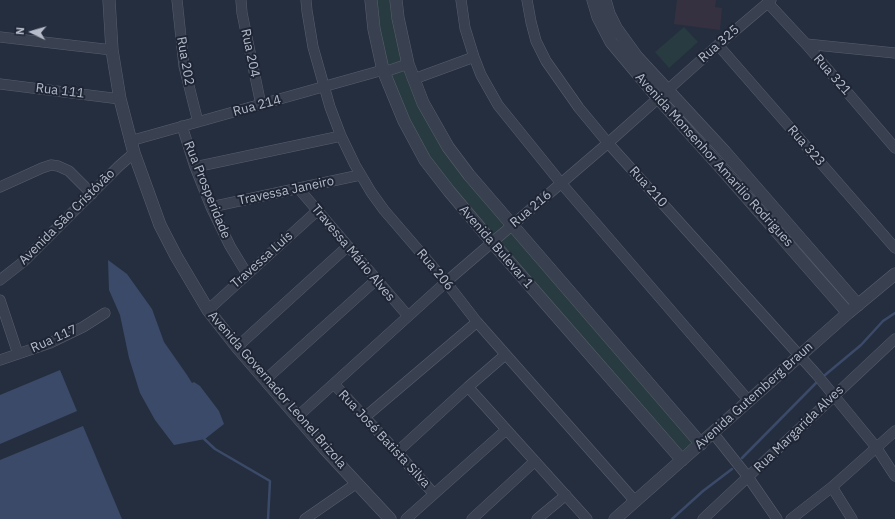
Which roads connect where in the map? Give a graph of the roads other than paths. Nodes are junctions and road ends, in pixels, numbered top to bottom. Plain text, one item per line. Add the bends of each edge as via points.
1 (108, 0) edge
2 (177, 0) edge
3 (241, 0) edge
4 (306, 0) edge
5 (371, 0) edge
6 (396, 0) edge
7 (461, 0) edge
8 (527, 0) edge
9 (593, 0) edge
10 (605, 0) edge
11 (769, 1) edge
12 (0, 38) edge
13 (718, 44) junction
14 (806, 44) junction
15 (112, 50) junction
16 (895, 53) edge
17 (474, 57) junction
18 (408, 64) junction
19 (384, 71) junction
20 (414, 79) junction
21 (0, 84) edge
22 (324, 88) junction
23 (668, 90) junction
24 (658, 98) junction
25 (120, 99) junction
26 (261, 105) junction
27 (198, 122) junction
28 (182, 126) junction
29 (341, 136) junction
30 (608, 143) junction
31 (132, 147) junction
32 (895, 148) edge
33 (195, 167) junction
34 (360, 174) junction
35 (562, 183) junction
36 (0, 187) edge
37 (299, 189) junction
38 (92, 194) junction
39 (211, 207) junction
40 (318, 211) junction
41 (512, 225) junction
42 (492, 242) junction
43 (348, 246) junction
44 (895, 248) edge
45 (247, 274) junction
46 (895, 274) edge
47 (0, 280) edge
48 (376, 280) junction
49 (446, 282) junction
50 (0, 300) edge
51 (858, 305) junction
52 (208, 310) junction
53 (105, 313) dead end
54 (848, 313) junction
55 (408, 316) junction
56 (476, 322) junction
57 (895, 339) edge
58 (237, 347) junction
59 (18, 354) junction
60 (505, 355) junction
61 (799, 356) junction
62 (0, 360) edge
63 (265, 380) junction
64 (334, 384) junction
65 (468, 387) junction
66 (834, 395) junction
67 (748, 401) junction
68 (297, 417) junction
69 (365, 417) junction
70 (506, 430) junction
71 (895, 431) edge
72 (713, 433) junction
73 (701, 444) junction
74 (876, 447) junction
75 (397, 452) junction
76 (682, 460) junction
77 (535, 461) junction
78 (895, 476) edge
79 (748, 477) junction
80 (357, 483) junction
81 (832, 487) junction
82 (434, 494) junction
83 (566, 495) junction
84 (635, 501) junction
85 (305, 519) edge
86 (390, 519) edge
87 (406, 519) edge
88 (472, 519) edge
89 (537, 519) edge
90 (587, 519) edge
91 (614, 519) edge
92 (703, 519) edge
93 (777, 519) edge
94 (791, 519) edge
95 (852, 519) edge

1 - 15 street, Avenida Governador Leonel Brizola
2 - 27 street, Rua 202 via 184,66
3 - 26 street, Rua 204
4 - 22 street, Rua 206 via 313,46
5 - 19 street, Avenida Bulevar 1 via 374,29
6 - 18 street, Avenida Bulevar 1
7 - 17 street via 465,28
8 - 30 street, Rua 210 via 536,41 546,61 579,108
9 - 24 street, Avenida Monsenhor Amarilio Rodrigues via 598,17 611,42
10 - 23 street, Avenida Monsenhor Amarilio Rodrigues via 616,28
11 - 13 street, Rua 325
11 - 14 street, Rua 321
12 - 15 street
13 - 23 street, Rua 325
13 - 44 street, Rua 323
14 - 16 street
14 - 32 street, Rua 321
15 - 25 street, Avenida Governador Leonel Brizola
17 - 20 street
17 - 35 street via 498,105
18 - 19 street, Rua 214
18 - 20 street, Avenida Bulevar 1
19 - 22 street, Rua 214
19 - 42 street, Avenida Bulevar 1 via 404,121 425,160
20 - 41 street, Avenida Bulevar 1 via 423,103 448,147
21 - 25 street, Rua 111
22 - 26 street, Rua 214
22 - 29 street, Rua 206
23 - 24 street, Rua 325
23 - 51 street, Avenida Monsenhor Amarilio Rodrigues
24 - 30 street, Rua 216
24 - 54 street, Avenida Monsenhor Amarilio Rodrigues
25 - 31 street, Avenida Governador Leonel Brizola
26 - 27 street, Rua 214
27 - 28 street, Rua 214
28 - 31 street, Rua 214
28 - 33 street, Rua Prosperidade
29 - 33 street
29 - 34 street, Rua 206
30 - 35 street, Rua 216
30 - 61 street, Rua 210
31 - 38 street, Avenida São Cristóvão
31 - 52 street, Avenida Governador Leonel Brizola via 160,225
33 - 39 street, Rua Prosperidade
34 - 37 street, Travessa Janeiro
34 - 49 street, Rua 206 via 384,210
35 - 41 street, Rua 216
35 - 67 street
36 - 38 street via 42,168 58,166 69,172
37 - 39 street, Travessa Janeiro
37 - 40 street, Travessa Mário Alves
38 - 47 street, Avenida São Cristóvão via 23,262
39 - 45 street, Rua Prosperidade
40 - 43 street, Travessa Mário Alves
40 - 45 street, Travessa Luís
41 - 42 street, Rua 216
41 - 73 street, Avenida Bulevar 1
42 - 49 street, Rua 216
42 - 76 street, Avenida Bulevar 1
43 - 48 street, Travessa Mário Alves
43 - 58 street
45 - 52 street, Travessa Luís
46 - 51 street, Avenida Gutemberg Braun
48 - 55 street, Travessa Mário Alves
48 - 63 street
49 - 55 street, Rua 216
49 - 56 street, Rua 206
50 - 59 street
51 - 54 street, Avenida Gutemberg Braun
52 - 58 street, Avenida Governador Leonel Brizola
53 - 59 street, Rua 117 via 62,338
54 - 61 street, Avenida Gutemberg Braun
55 - 64 street, Rua 216
56 - 60 street, Rua 206
56 - 69 street
57 - 66 street, Rua Margarida Alves
58 - 63 street, Avenida Governador Leonel Brizola
59 - 62 street, Rua 117
60 - 65 street
60 - 84 street, Rua 206
61 - 66 street, Rua 210
61 - 67 street, Avenida Gutemberg Braun
63 - 68 street, Avenida Governador Leonel Brizola
64 - 68 street, Rua 216
64 - 69 street, Rua José Batista Silva
65 - 70 street
65 - 75 street
66 - 74 street, Rua 210
66 - 79 street, Rua Margarida Alves
67 - 72 street, Avenida Gutemberg Braun
68 - 80 street, Avenida Governador Leonel Brizola
69 - 75 street, Rua José Batista Silva
70 - 77 street
70 - 82 street
71 - 74 street
72 - 73 street, Avenida Gutemberg Braun
72 - 79 street
73 - 76 street, Avenida Gutemberg Braun
74 - 78 street, Rua 210
74 - 81 street
75 - 82 street, Rua José Batista Silva
76 - 84 street, Avenida Gutemberg Braun
77 - 83 street
77 - 88 street
79 - 92 street, Rua Margarida Alves
79 - 93 street
80 - 85 street
80 - 86 street, Avenida Governador Leonel Brizola
81 - 94 street
81 - 95 street
82 - 87 street
83 - 89 street
83 - 90 street
84 - 91 street, Avenida Gutemberg Braun

